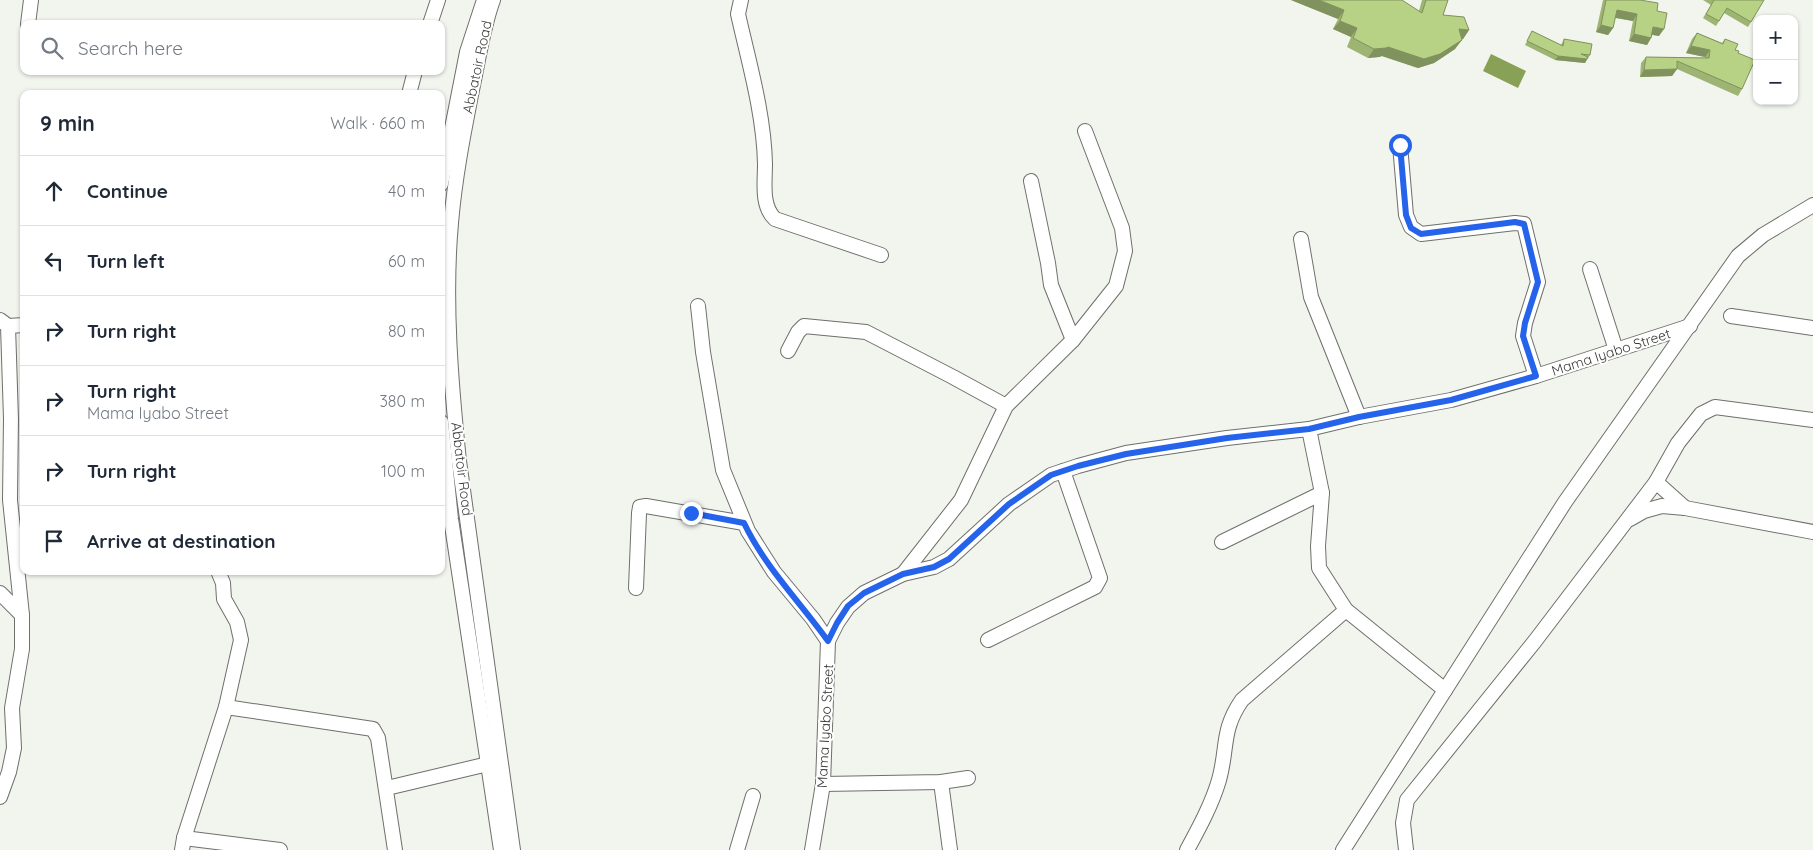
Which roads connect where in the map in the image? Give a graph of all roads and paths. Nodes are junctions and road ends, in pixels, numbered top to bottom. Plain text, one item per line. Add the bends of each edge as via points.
1 (31, 0) edge
2 (438, 0) edge
3 (484, 0) edge
4 (493, 0) edge
5 (741, 0) edge
6 (28, 20) edge
7 (431, 20) edge
8 (414, 75) edge
9 (410, 90) edge
10 (1085, 131) dead end
11 (1400, 145) dead end
12 (445, 164) edge
13 (1030, 182) dead end
14 (1813, 205) edge
15 (1301, 239) dead end
16 (881, 255) dead end
17 (1590, 269) dead end
18 (698, 306) dead end
19 (1731, 316) dead end
20 (4, 323) edge
21 (20, 325) edge
22 (1690, 326) junction
23 (1813, 328) edge
24 (1073, 340) junction
25 (1616, 350) junction
26 (788, 351) dead end
27 (1536, 376) junction
28 (1006, 406) junction
29 (1359, 417) junction
30 (1813, 420) edge
31 (1309, 429) junction
32 (445, 461) edge
33 (1064, 471) junction
34 (1656, 482) junction
35 (1322, 493) junction
36 (1685, 508) junction
37 (744, 523) junction
38 (1623, 524) junction
39 (1813, 532) edge
40 (1222, 542) dead end
41 (903, 574) junction
42 (220, 575) edge
43 (636, 588) dead end
44 (0, 594) edge
45 (1346, 610) junction
46 (22, 615) junction
47 (988, 640) dead end
48 (828, 641) junction
49 (1444, 690) junction
50 (226, 707) junction
51 (488, 764) junction
52 (968, 778) dead end
53 (941, 782) junction
54 (823, 784) junction
55 (387, 788) junction
56 (753, 796) dead end
57 (0, 797) edge
58 (183, 844) edge
59 (280, 850) edge
60 (395, 850) edge
61 (501, 850) edge
62 (513, 850) edge
63 (737, 850) edge
64 (812, 850) edge
65 (950, 850) edge
66 (1187, 850) edge
67 (1343, 850) edge
68 (1406, 850) edge

1 - 6 street
2 - 7 street
3 - 12 street, Abbatoir Road via 467,52
4 - 62 street, Abbatoir Road via 456,170 449,322 459,461
5 - 16 street via 738,14 764,140 768,212 775,219
8 - 9 street
10 - 24 street via 1122,228 1125,251 1116,286
11 - 27 street via 1406,215 1411,228 1421,234 1515,222 1524,224 1538,282 1523,336
13 - 24 street via 1051,285
14 - 22 street via 1763,235 1738,256
15 - 29 street via 1310,297
17 - 25 street
18 - 37 street via 723,470
19 - 23 street
20 - 21 street
20 - 46 street via 11,419 10,500
22 - 25 street, Mama Iyabo Street
22 - 49 street via 1565,502
24 - 28 street
25 - 27 street, Mama Iyabo Street
26 - 28 street via 804,326 866,332
27 - 29 street, Mama Iyabo Street via 1451,400
28 - 41 street via 961,500
29 - 31 street, Mama Iyabo Street
30 - 34 street via 1715,407 1701,414 1678,443
31 - 33 street, Mama Iyabo Street via 1126,454
31 - 35 street
32 - 51 street, Abbatoir Road
33 - 41 street, Mama Iyabo Street via 1051,475 1009,504 949,559 934,567
33 - 47 street via 1100,578 1095,587
34 - 36 street
34 - 38 street
35 - 40 street
35 - 45 street via 1319,568
36 - 38 street via 1662,506 1644,511
36 - 39 street
37 - 43 street via 640,507
37 - 48 street via 774,572
38 - 68 street via 1536,641 1408,800 1403,823
41 - 48 street, Mama Iyabo Street via 864,593 848,606
42 - 50 street via 224,599 237,622 241,640
44 - 46 street
45 - 49 street
45 - 66 street via 1242,700 1233,713 1219,780
46 - 57 street via 22,649 11,713 14,748
48 - 54 street, Mama Iyabo Street
49 - 67 street
50 - 55 street via 373,728 378,738
50 - 58 street
51 - 55 street
51 - 61 street, Abbatoir Road
52 - 53 street
53 - 54 street
53 - 65 street
54 - 64 street, Mama Iyabo Street
55 - 60 street
56 - 63 street
58 - 59 street

